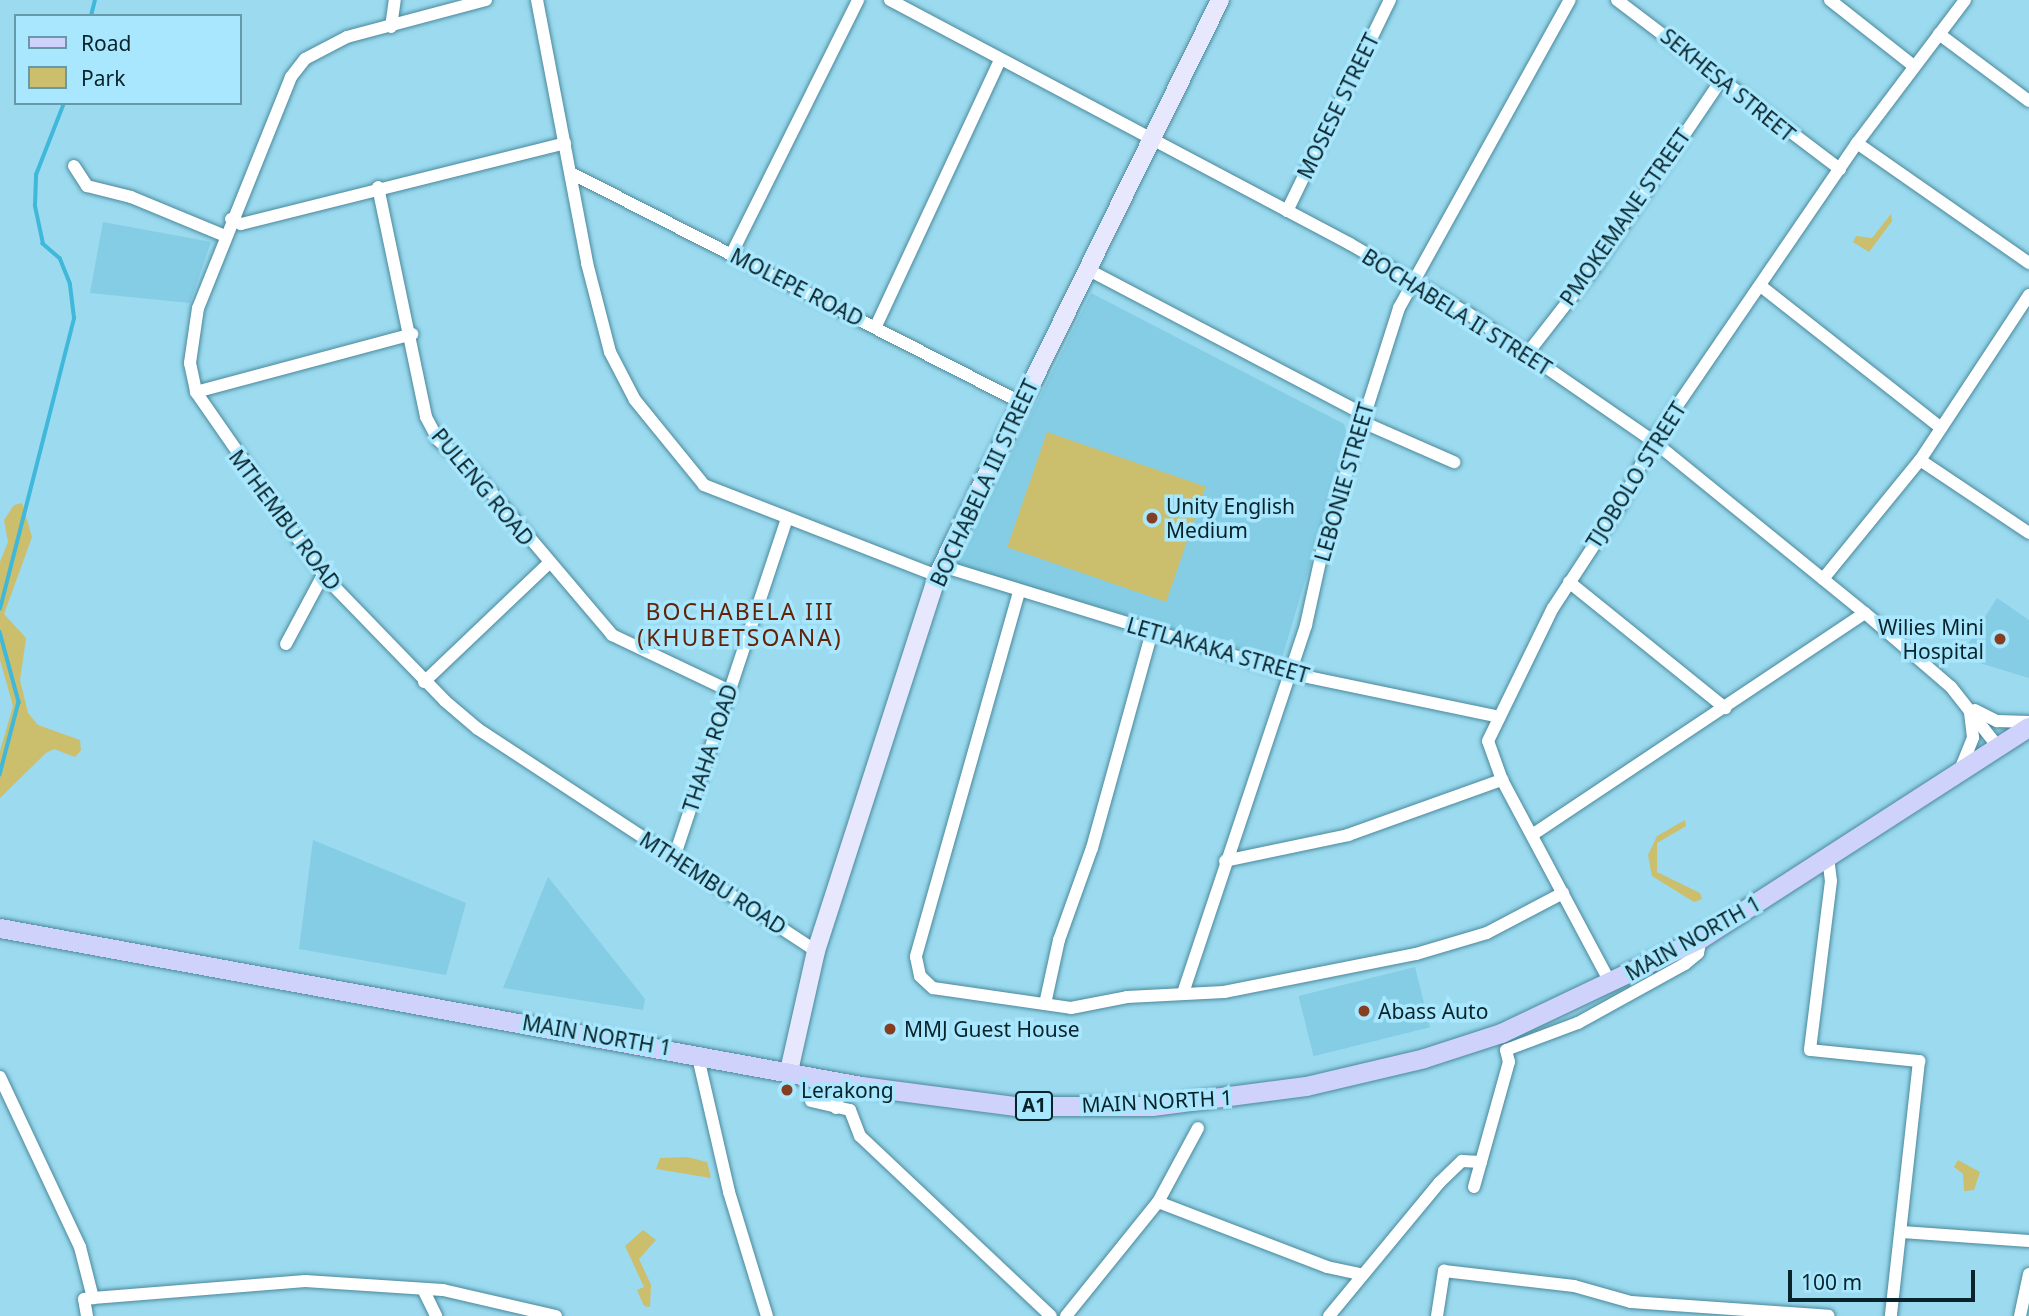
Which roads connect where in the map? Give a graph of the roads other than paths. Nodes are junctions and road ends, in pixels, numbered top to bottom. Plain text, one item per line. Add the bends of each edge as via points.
1 (395, 0) edge
2 (486, 0) edge
3 (537, 0) edge
4 (858, 0) edge
5 (890, 0) edge
6 (1220, 0) edge
7 (1390, 0) edge
8 (1570, 0) edge
9 (1617, 0) edge
10 (1830, 0) edge
11 (1965, 0) edge
12 (391, 27) junction
13 (1939, 34) junction
14 (1000, 60) junction
15 (1914, 66) junction
16 (1722, 79) junction
17 (2029, 101) edge
18 (1154, 138) junction
19 (565, 143) junction
20 (1857, 144) junction
21 (74, 166) dead end
22 (1840, 169) junction
23 (573, 174) junction
24 (379, 187) junction
25 (1287, 211) junction
26 (231, 219) junction
27 (225, 236) junction
28 (732, 254) junction
29 (2029, 263) edge
30 (1087, 269) junction
31 (1416, 282) junction
32 (1762, 287) junction
33 (2029, 295) edge
34 (876, 326) junction
35 (412, 334) junction
36 (1527, 354) junction
37 (196, 391) junction
38 (1020, 402) junction
39 (1361, 418) junction
40 (1941, 428) junction
41 (1653, 441) junction
42 (1920, 460) junction
43 (1454, 462) dead end
44 (787, 519) junction
45 (2029, 533) edge
46 (548, 564) junction
47 (940, 571) junction
48 (323, 575) junction
49 (1823, 579) junction
50 (1569, 582) junction
51 (1019, 592) junction
52 (1865, 613) junction
53 (1152, 631) junction
54 (286, 644) dead end
55 (1289, 673) junction
56 (424, 682) junction
57 (728, 690) junction
58 (1969, 706) junction
59 (1725, 708) junction
60 (1499, 717) junction
61 (2029, 725) edge
62 (1998, 747) junction
63 (1958, 773) junction
64 (1502, 780) junction
65 (1532, 835) junction
66 (674, 858) junction
67 (1828, 858) junction
68 (1225, 861) junction
69 (1563, 893) junction
70 (0, 928) edge
71 (1701, 938) junction
72 (816, 951) junction
73 (1611, 984) junction
74 (1183, 993) junction
75 (1045, 1004) junction
76 (697, 1053) junction
77 (789, 1071) junction
78 (0, 1077) edge
79 (841, 1082) junction
80 (811, 1101) dead end
81 (836, 1108) junction
82 (1198, 1128) dead end
83 (1481, 1162) junction
84 (1474, 1186) dead end
85 (1158, 1202) junction
86 (1902, 1232) junction
87 (2029, 1241) edge
88 (1360, 1274) junction
89 (2029, 1274) edge
90 (424, 1291) junction
91 (93, 1298) junction
92 (87, 1316) edge
93 (436, 1316) edge
94 (556, 1316) edge
95 (767, 1316) edge
96 (1051, 1316) edge
97 (1066, 1316) edge
98 (1329, 1316) edge
99 (1437, 1316) edge
100 (1829, 1316) edge
101 (1891, 1316) edge
102 (2020, 1316) edge

1 - 12 street
2 - 12 street, MTHEMBU ROAD
3 - 19 street, LETLAKAKA STREET
4 - 28 street
5 - 14 street, BOCHABELA II STREET
6 - 18 street, BOCHABELA III STREET
7 - 25 street, MOSESE STREET
8 - 31 street, LEBONIE STREET
9 - 16 street, SEKHESA STREET
10 - 15 street
11 - 13 street, TJOBOLO STREET
12 - 26 street, MTHEMBU ROAD via 347,37 305,59 291,77
13 - 15 street, TJOBOLO STREET
13 - 17 street
14 - 18 street, BOCHABELA II STREET
14 - 34 street
15 - 20 street, TJOBOLO STREET
16 - 22 street, SEKHESA STREET via 1795,140
16 - 36 street, PMOKEMANE STREET via 1595,267
18 - 25 street, BOCHABELA II STREET
18 - 30 street, BOCHABELA III STREET
19 - 23 street, LETLAKAKA STREET
19 - 24 street
20 - 22 street, TJOBOLO STREET
20 - 29 street
21 - 27 street via 87,186 131,197
22 - 32 street, TJOBOLO STREET
23 - 28 street, MOLEPE ROAD
23 - 44 street, LETLAKAKA STREET via 587,262 610,352 635,400 704,485
24 - 26 street via 241,224
24 - 35 street, PULENG ROAD
25 - 31 street, BOCHABELA II STREET
26 - 27 street, MTHEMBU ROAD
27 - 37 street, MTHEMBU ROAD via 191,342
28 - 34 street, MOLEPE ROAD
30 - 38 street, BOCHABELA III STREET
30 - 39 street
31 - 36 street, BOCHABELA II STREET
31 - 39 street, LEBONIE STREET via 1399,308
32 - 40 street
32 - 41 street, TJOBOLO STREET
33 - 40 street
34 - 38 street, MOLEPE ROAD
35 - 37 street
35 - 46 street, PULENG ROAD via 426,417 438,440 474,472
36 - 41 street, BOCHABELA II STREET
37 - 48 street, MTHEMBU ROAD
38 - 47 street, BOCHABELA III STREET
39 - 43 street
39 - 55 street, LEBONIE STREET
40 - 42 street
41 - 49 street, BOCHABELA II STREET
41 - 50 street, TJOBOLO STREET via 1621,504
42 - 45 street
42 - 49 street
44 - 47 street, LETLAKAKA STREET
44 - 57 street, THAHA ROAD
46 - 56 street
46 - 57 street, PULENG ROAD via 612,635
47 - 51 street, LETLAKAKA STREET
47 - 72 street, BOCHABELA III STREET
48 - 54 street
48 - 56 street, MTHEMBU ROAD
49 - 52 street, BOCHABELA II STREET
50 - 59 street
50 - 60 street, TJOBOLO STREET
51 - 53 street, LETLAKAKA STREET
51 - 75 street via 916,957 920,976 933,988
52 - 58 street, BOCHABELA II STREET
52 - 59 street
53 - 55 street, LETLAKAKA STREET
53 - 75 street via 1091,848 1059,940
55 - 60 street, LETLAKAKA STREET
55 - 68 street, LEBONIE STREET
56 - 66 street, MTHEMBU ROAD via 478,729
57 - 66 street, THAHA ROAD
58 - 61 street, BOCHABELA II STREET via 1997,721
58 - 62 street, BOCHABELA II STREET
58 - 63 street via 1973,737
59 - 65 street
60 - 64 street, TJOBOLO STREET via 1489,753
61 - 62 main road, MAIN NORTH 1 / A1
62 - 63 main road, MAIN NORTH 1 / A1
63 - 67 main road, MAIN NORTH 1 / A1
64 - 65 street, TJOBOLO STREET
64 - 68 street via 1348,835
65 - 69 street, TJOBOLO STREET
66 - 72 street, MTHEMBU ROAD
67 - 71 main road, MAIN NORTH 1 / A1
67 - 86 street via 1831,881 1810,1050 1919,1061
68 - 74 street, LEBONIE STREET
69 - 73 street, TJOBOLO STREET
69 - 74 street via 1487,933 1416,954 1224,992
70 - 76 main road, MAIN NORTH 1 / A1
71 - 73 main road, MAIN NORTH 1 / A1
71 - 83 street via 1698,953 1685,964 1578,1023 1506,1051 1509,1062
72 - 77 street, BOCHABELA III STREET
73 - 79 main road, MAIN NORTH 1 / A1 via 1501,1033 1424,1058 1252,1095 1152,1105 1016,1107
74 - 75 street via 1070,1009
76 - 77 main road, MAIN NORTH 1 / A1
76 - 95 street via 725,1179
77 - 79 main road, MAIN NORTH 1 / A1
78 - 91 street via 80,1247
79 - 81 street
80 - 81 street
81 - 96 street via 850,1111 860,1136
82 - 85 street
83 - 84 street
83 - 88 street via 1462,1161
85 - 88 street via 1327,1267
85 - 97 street
86 - 87 street
86 - 101 street
88 - 98 street
89 - 102 street
90 - 91 street via 305,1281
90 - 93 street
90 - 94 street
91 - 92 street via 84,1299
99 - 100 street via 1444,1270 1574,1286 1632,1302

